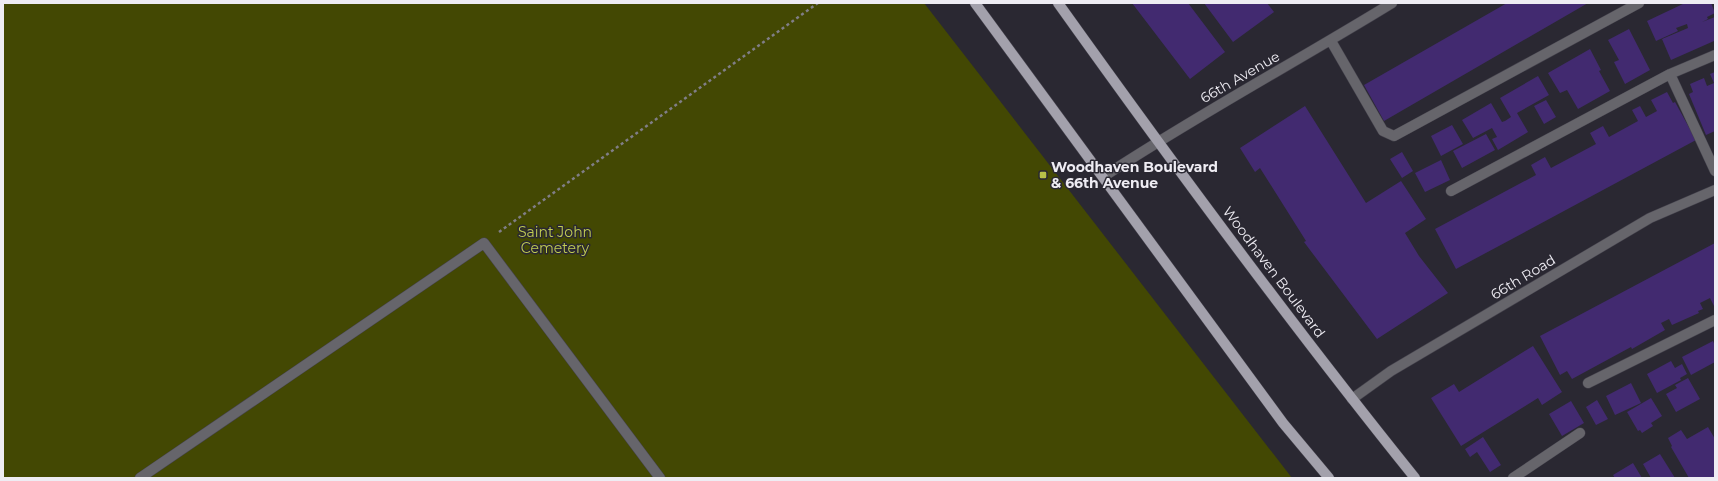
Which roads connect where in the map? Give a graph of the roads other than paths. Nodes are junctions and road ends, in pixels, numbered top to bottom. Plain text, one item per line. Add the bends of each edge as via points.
1 (975, 3) edge
2 (1058, 3) edge
3 (1392, 3) edge
4 (1636, 4) edge
5 (1331, 41) junction
6 (1715, 55) edge
7 (1670, 74) junction
8 (1157, 141) junction
9 (1715, 171) edge
10 (1103, 177) junction
11 (1715, 190) edge
12 (1451, 191) dead end
13 (1715, 320) edge
14 (1588, 383) dead end
15 (1352, 399) junction
16 (1580, 433) dead end
17 (140, 478) edge
18 (660, 478) edge
19 (1329, 478) edge
20 (1415, 478) edge
21 (1513, 478) edge

1 - 10 main road
2 - 8 main road, Woodhaven Boulevard
3 - 5 street, 66th Avenue
4 - 5 street via 1394,136 1383,131
5 - 8 street, 66th Avenue
6 - 7 street
7 - 9 street
7 - 12 street
8 - 10 street, 66th Avenue
8 - 15 main road, Woodhaven Boulevard
10 - 19 main road via 1283,423
11 - 15 street, 66th Road via 1650,218 1391,371
13 - 14 street
15 - 20 main road, Woodhaven Boulevard
16 - 21 street
17 - 18 street via 484,243

